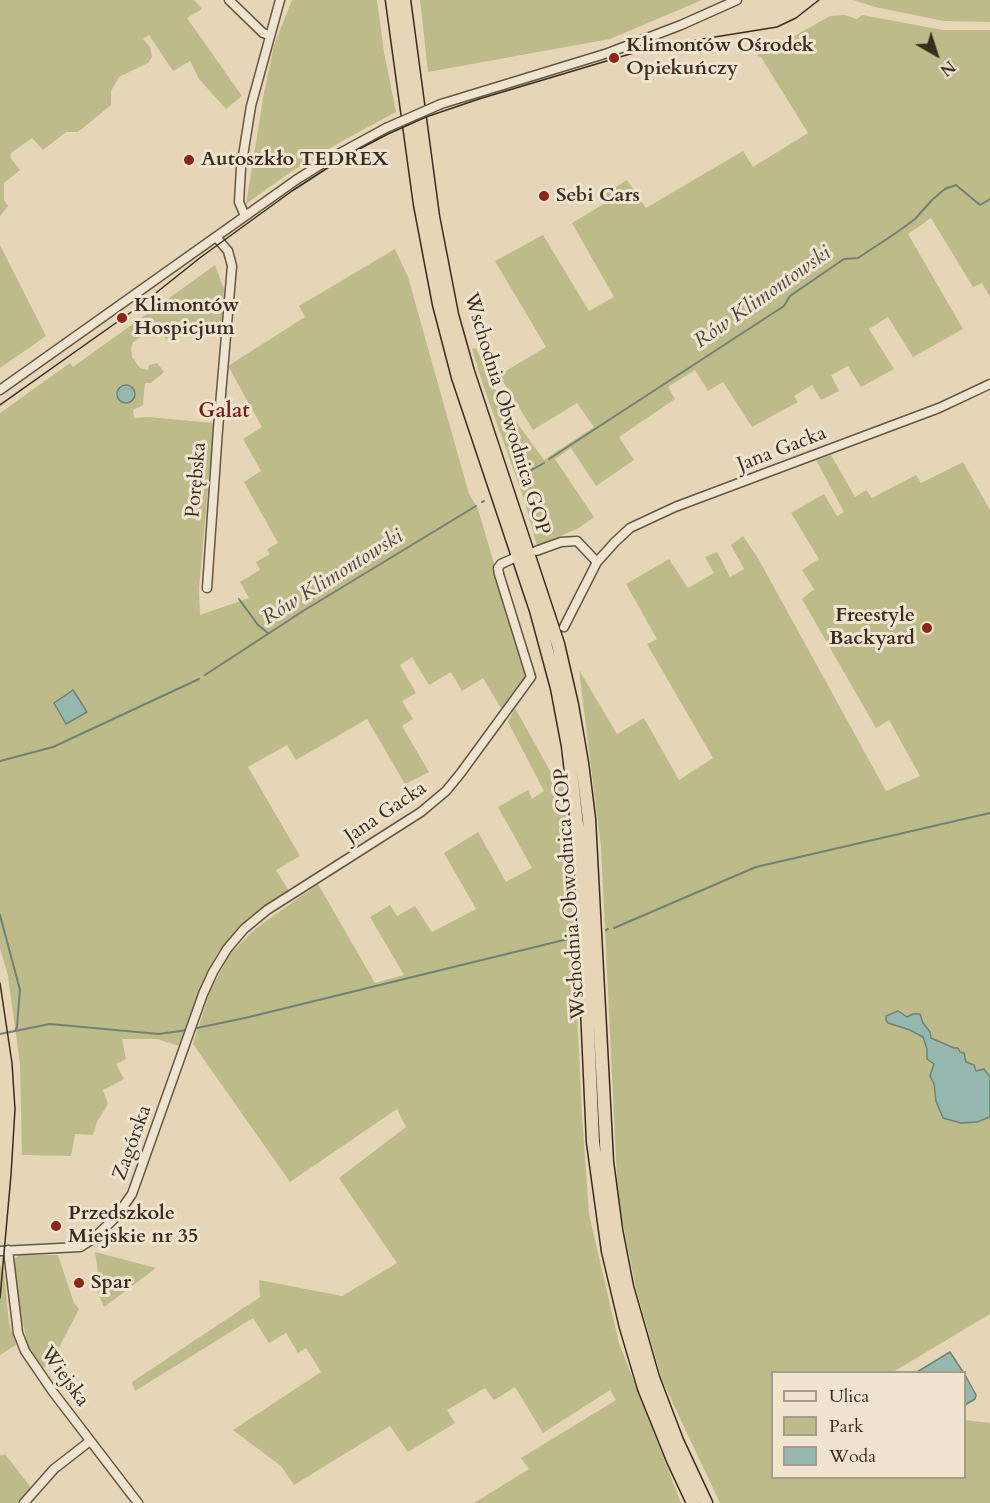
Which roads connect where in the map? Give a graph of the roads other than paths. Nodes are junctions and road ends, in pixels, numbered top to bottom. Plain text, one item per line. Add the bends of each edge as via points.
1 (229, 0) edge
2 (280, 0) edge
3 (392, 0) edge
4 (404, 0) edge
5 (736, 0) edge
6 (269, 35) junction
7 (245, 216) junction
8 (216, 237) junction
9 (990, 384) edge
10 (0, 390) edge
11 (536, 551) dead end
12 (512, 559) dead end
13 (597, 562) junction
14 (207, 588) dead end
15 (564, 627) dead end
16 (217, 964) joint
17 (4, 1251) edge
18 (90, 1441) junction
19 (24, 1503) edge
20 (138, 1503) edge
21 (693, 1503) edge
22 (706, 1503) edge

1 - 6 street via 262,33
2 - 6 street
3 - 21 highway, Wschodnia Obwodnica GOP via 438,304 458,377 546,643 568,746 580,850 593,1142 608,1251 645,1388
4 - 22 highway, Wschodnia Obwodnica GOP via 433,217 452,315 558,644 572,705 589,819 607,1162 627,1287 653,1378
5 - 7 street, bridge via 608,53 441,104 386,128 331,158
6 - 7 street via 241,168 239,202
7 - 8 street
8 - 10 street
8 - 14 street, Porębska via 228,251 232,266
9 - 13 street, Jana Gacka via 939,408 647,519 622,535
11 - 13 street via 577,541
12 - 16 street, Jana Gacka via 498,568 531,673 526,686 446,791 421,812 267,910 239,934
13 - 15 street, Jana Gacka
16 - 17 street, Zagórska via 138,1180 116,1217 80,1247
17 - 18 street, Wiejska via 22,1346
18 - 19 street via 54,1469
18 - 20 street, Wiejska

